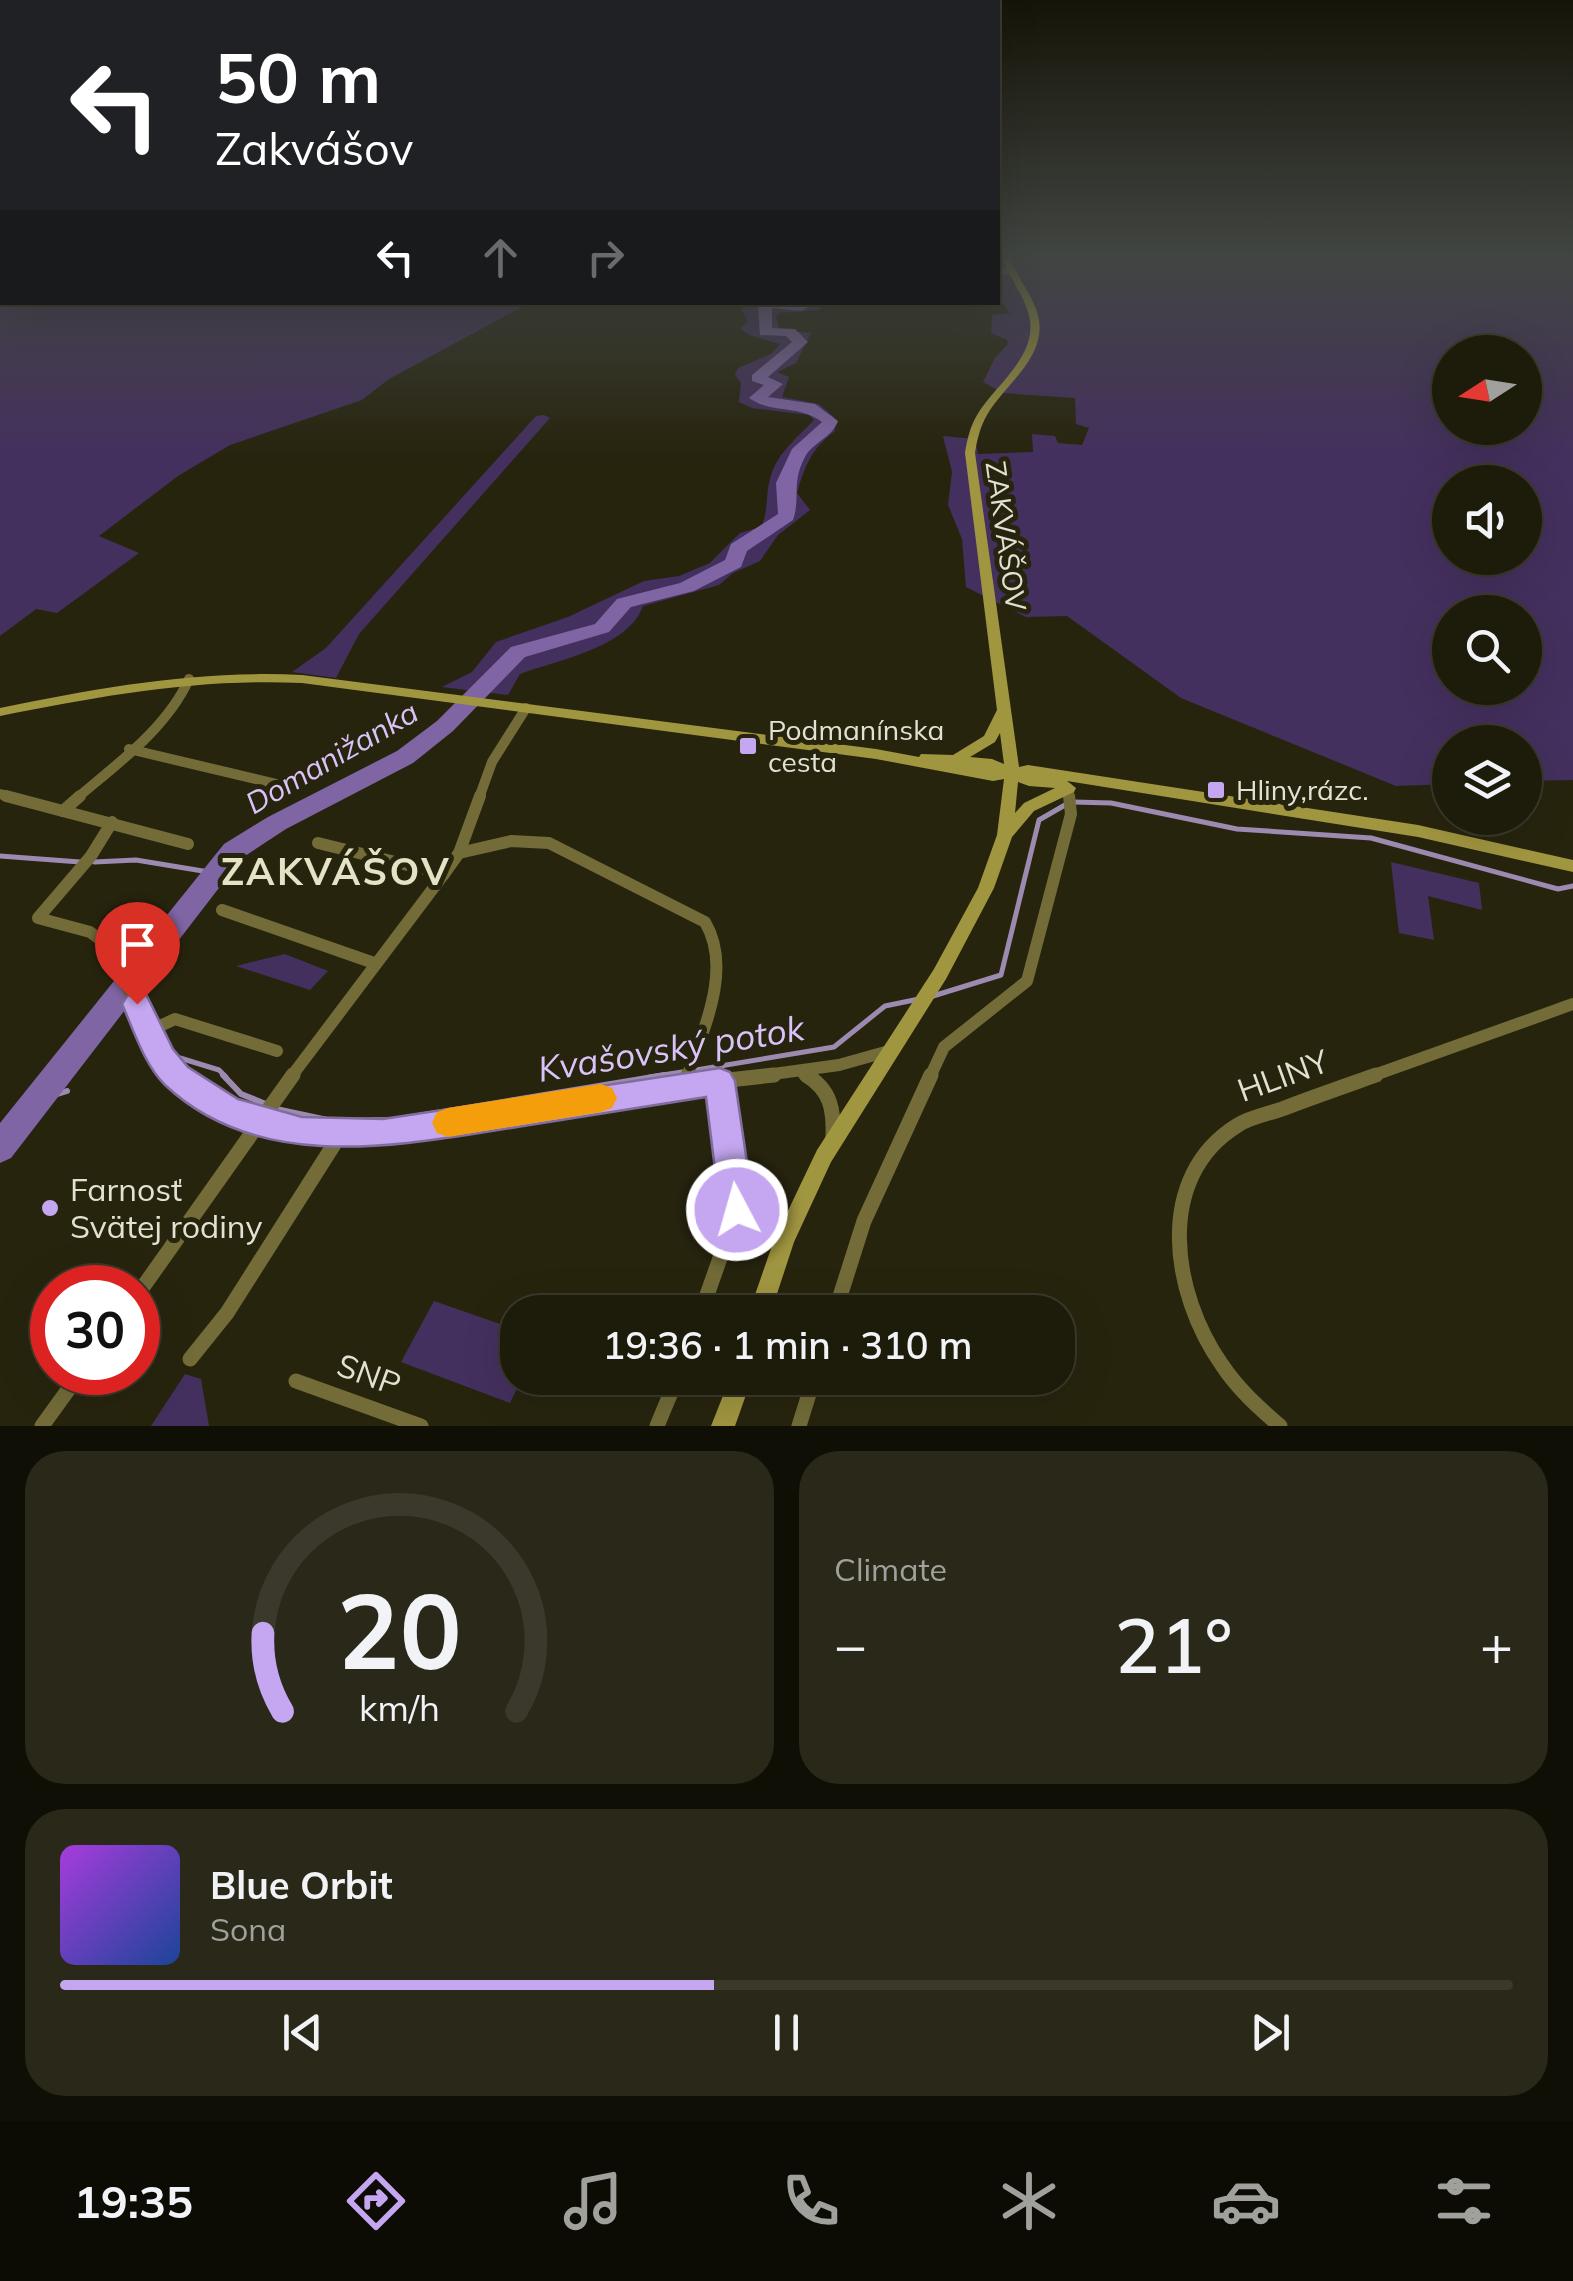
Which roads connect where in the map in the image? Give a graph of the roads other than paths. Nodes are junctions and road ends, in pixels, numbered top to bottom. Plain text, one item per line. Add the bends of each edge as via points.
1 (1033, 322) edge
2 (190, 679) junction
3 (526, 708) junction
4 (1005, 710) junction
5 (0, 712) edge
6 (129, 748) junction
7 (876, 754) junction
8 (948, 759) junction
9 (1012, 772) junction
10 (1120, 785) junction
11 (285, 786) dead end
12 (1076, 786) junction
13 (0, 794) edge
14 (63, 810) junction
15 (112, 822) junction
16 (1005, 834) junction
17 (318, 842) dead end
18 (188, 844) dead end
19 (459, 853) junction
20 (1573, 866) edge
21 (444, 874) junction
22 (222, 910) dead end
23 (374, 963) junction
24 (1573, 1004) edge
25 (149, 1030) junction
26 (276, 1051) dead end
27 (890, 1051) junction
28 (801, 1072) junction
29 (688, 1075) junction
30 (720, 1081) junction
31 (267, 1112) junction
32 (340, 1135) junction
33 (833, 1138) junction
34 (159, 1265) edge
35 (708, 1295) edge
36 (766, 1295) edge
37 (840, 1295) edge
38 (190, 1359) dead end
39 (296, 1381) dead end
40 (64, 1395) edge
41 (670, 1395) edge
42 (735, 1395) edge
43 (809, 1395) edge
44 (42, 1426) edge
45 (421, 1426) edge
46 (657, 1426) edge
47 (723, 1426) edge
48 (799, 1426) edge
49 (1280, 1426) edge

1 - 4 main road, ZAKVÁŠOV via 1026,356 978,415 970,453
2 - 3 main road via 286,678
2 - 5 main road
2 - 6 street via 165,716
3 - 7 main road
3 - 19 street via 492,762
4 - 8 main road via 985,744
4 - 9 main road, ZAKVÁŠOV
6 - 11 street
6 - 14 street
7 - 8 main road
7 - 9 main road via 993,776
8 - 9 main road
9 - 10 main road
9 - 12 main road via 1029,781
9 - 16 main road, ZAKVÁŠOV
10 - 12 main road
10 - 20 main road via 1418,831
12 - 16 main road via 1029,808
12 - 37 street via 1027,980 944,1047 864,1222
13 - 14 street
14 - 15 street
15 - 18 street
15 - 25 street via 38,918 99,933 117,956
16 - 27 main road, ZAKVÁŠOV via 986,888
17 - 21 street
19 - 21 street
19 - 29 street via 539,839 706,922 717,937 720,962
21 - 23 street
22 - 23 street
23 - 31 street
24 - 49 street, HLINY via 1238,1124 1197,1163 1179,1225 1190,1306 1239,1390
25 - 26 street via 188,1021
25 - 31 street via 177,1076 230,1111
27 - 28 street
27 - 33 main road, ZAKVÁŠOV
28 - 30 street
28 - 33 street via 820,1081 830,1096
29 - 30 street
29 - 32 street via 383,1133
30 - 35 street via 737,1210
31 - 32 street
31 - 34 street
32 - 38 street via 227,1314
33 - 36 main road, ZAKVÁŠOV
39 - 45 street, SNP
40 - 44 street
41 - 46 street
42 - 47 main road
43 - 48 street

